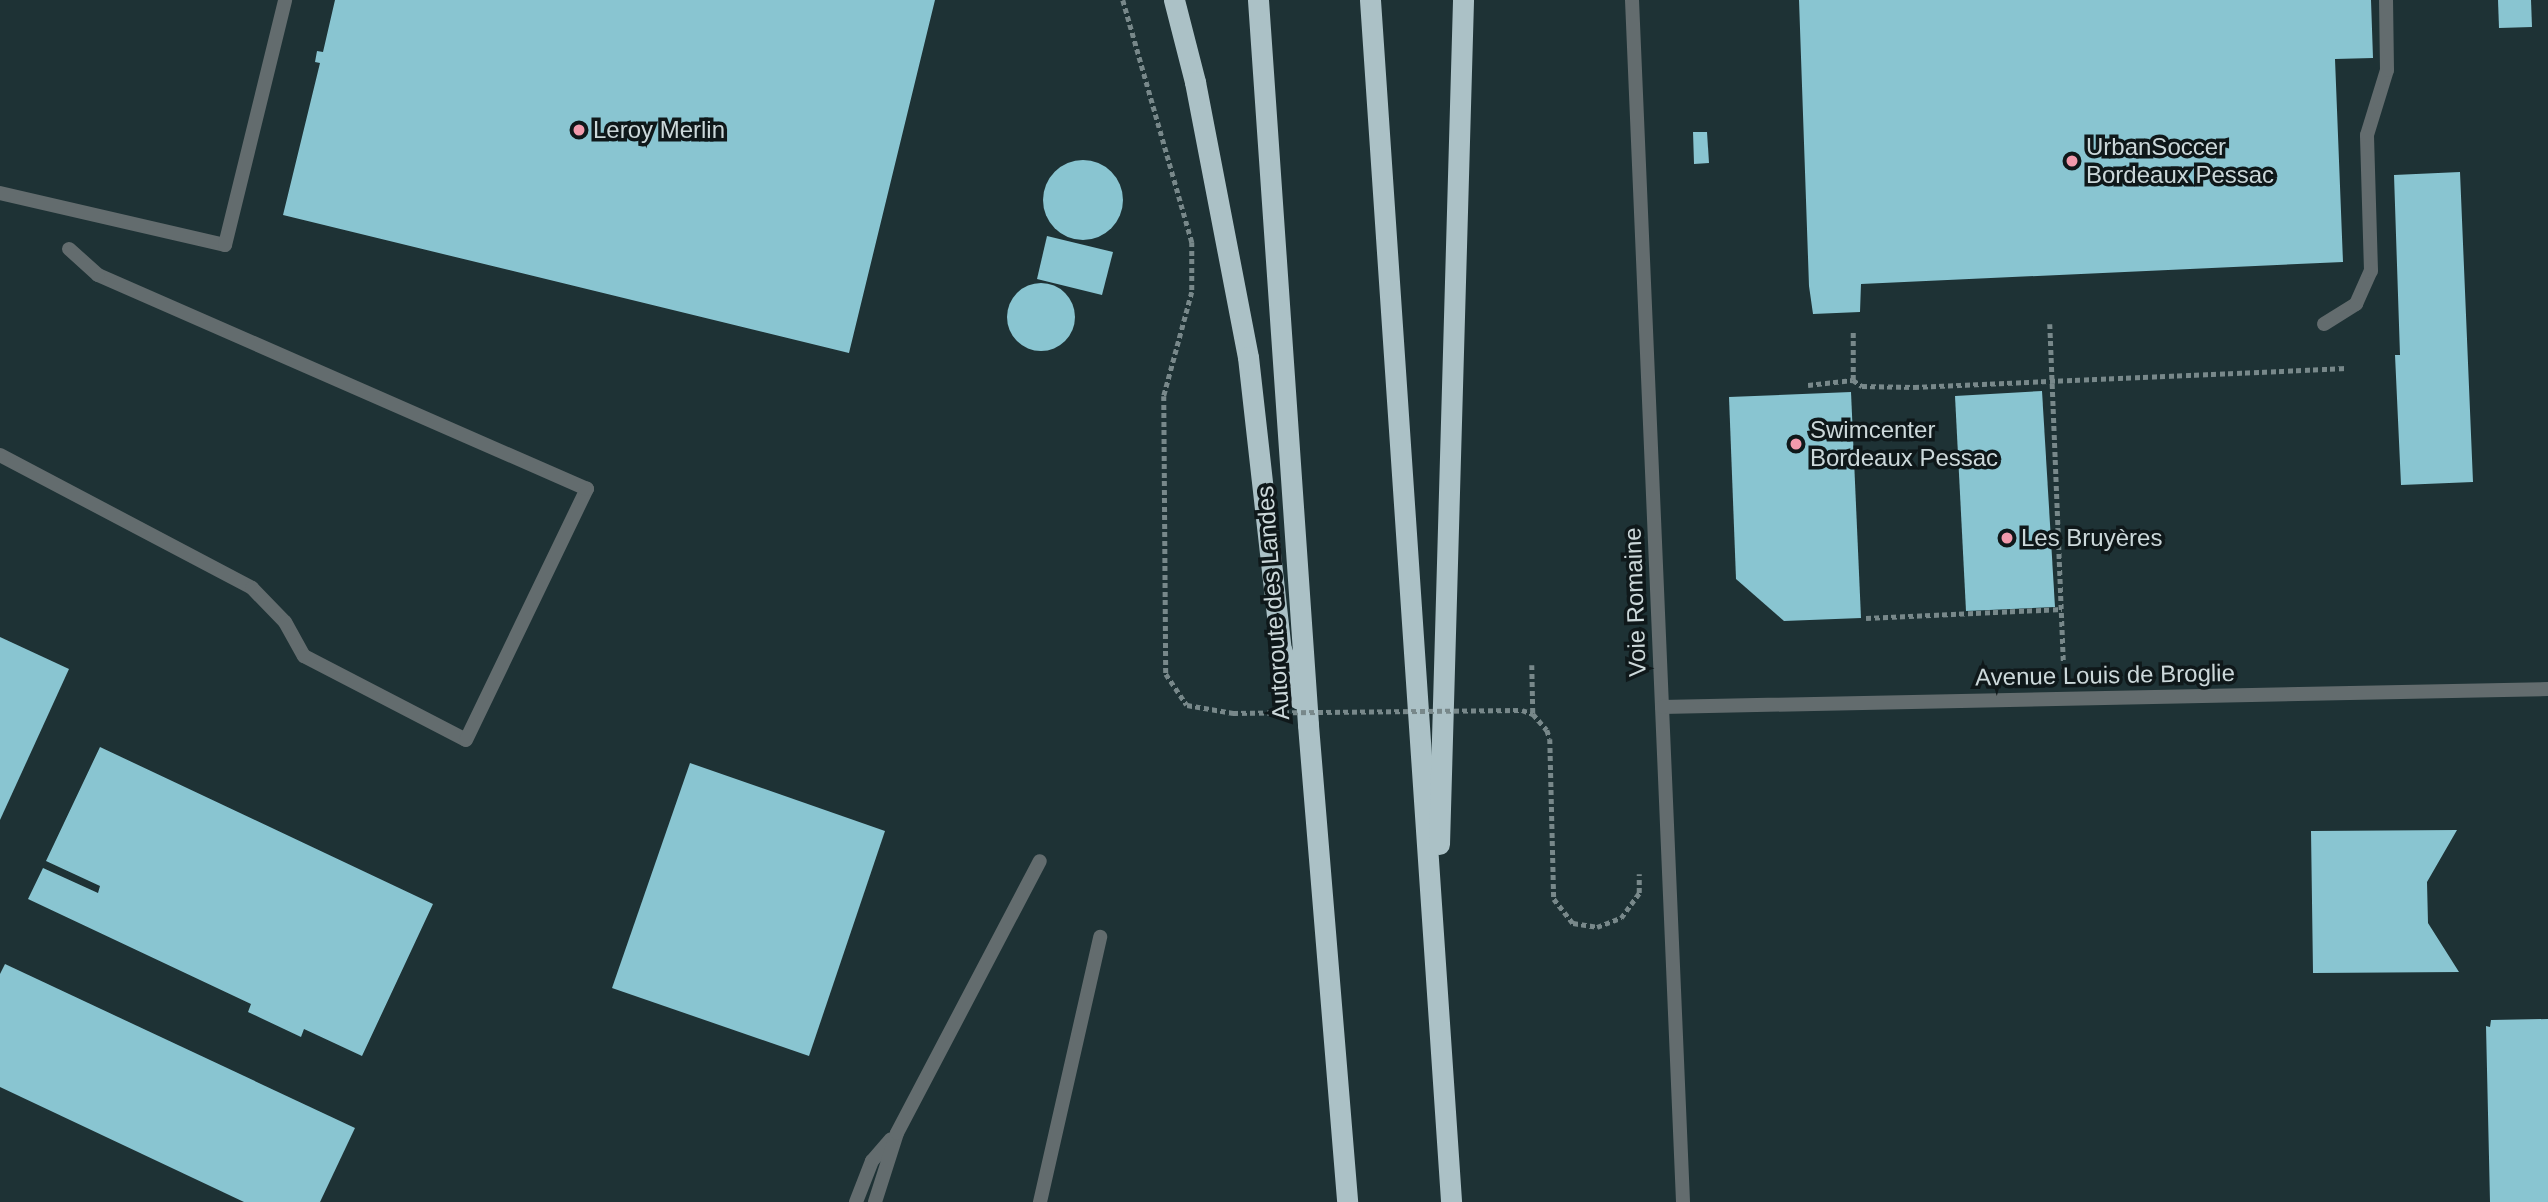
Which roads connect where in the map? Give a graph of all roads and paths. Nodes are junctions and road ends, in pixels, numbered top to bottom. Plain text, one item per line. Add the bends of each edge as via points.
1 (285, 0) edge
2 (1123, 0) edge
3 (1174, 0) edge
4 (1258, 0) edge
5 (1370, 0) edge
6 (1463, 0) edge
7 (1632, 0) edge
8 (2386, 0) edge
9 (0, 193) edge
10 (69, 249) dead end
11 (2050, 324) dead end
12 (2324, 324) dead end
13 (1853, 331) dead end
14 (2347, 368) dead end
15 (1853, 380) junction
16 (2052, 382) junction
17 (1808, 385) dead end
18 (0, 455) edge
19 (2062, 609) junction
20 (1866, 618) dead end
21 (1532, 665) dead end
22 (2064, 670) dead end
23 (2548, 689) edge
24 (1662, 707) junction
25 (1533, 714) junction
26 (1308, 725) junction
27 (1040, 861) dead end
28 (1638, 866) dead end
29 (1100, 937) dead end
30 (1436, 976) junction
31 (897, 1133) junction
32 (856, 1202) edge
33 (874, 1202) edge
34 (1040, 1202) edge
35 (1347, 1202) edge
36 (1451, 1202) edge
37 (1683, 1202) edge

1 - 9 street via 225,245
2 - 25 path, bridge via 1192,242 1192,292 1164,396 1166,674 1187,705 1233,713 1522,710
3 - 26 highway via 1195,82 1248,357 1281,649
4 - 26 highway, Autoroute des Landes
5 - 30 highway
6 - 30 highway
7 - 24 street, Voie Romaine
8 - 12 street via 2387,70 2367,135 2371,271 2356,304
10 - 18 street via 99,275 587,489 466,740 304,656 285,622 252,588
11 - 16 path
13 - 15 path
14 - 16 path
15 - 16 path via 1862,386
15 - 17 path
16 - 19 path
19 - 20 path
19 - 22 path
21 - 25 path
23 - 24 street, Avenue Louis de Broglie
24 - 37 street, Voie Romaine
25 - 28 path via 1550,739 1554,899 1573,923 1597,927 1621,918 1639,893
26 - 35 highway, Autoroute des Landes
27 - 31 street
29 - 34 street
30 - 36 highway
31 - 32 street via 872,1161
31 - 33 street

